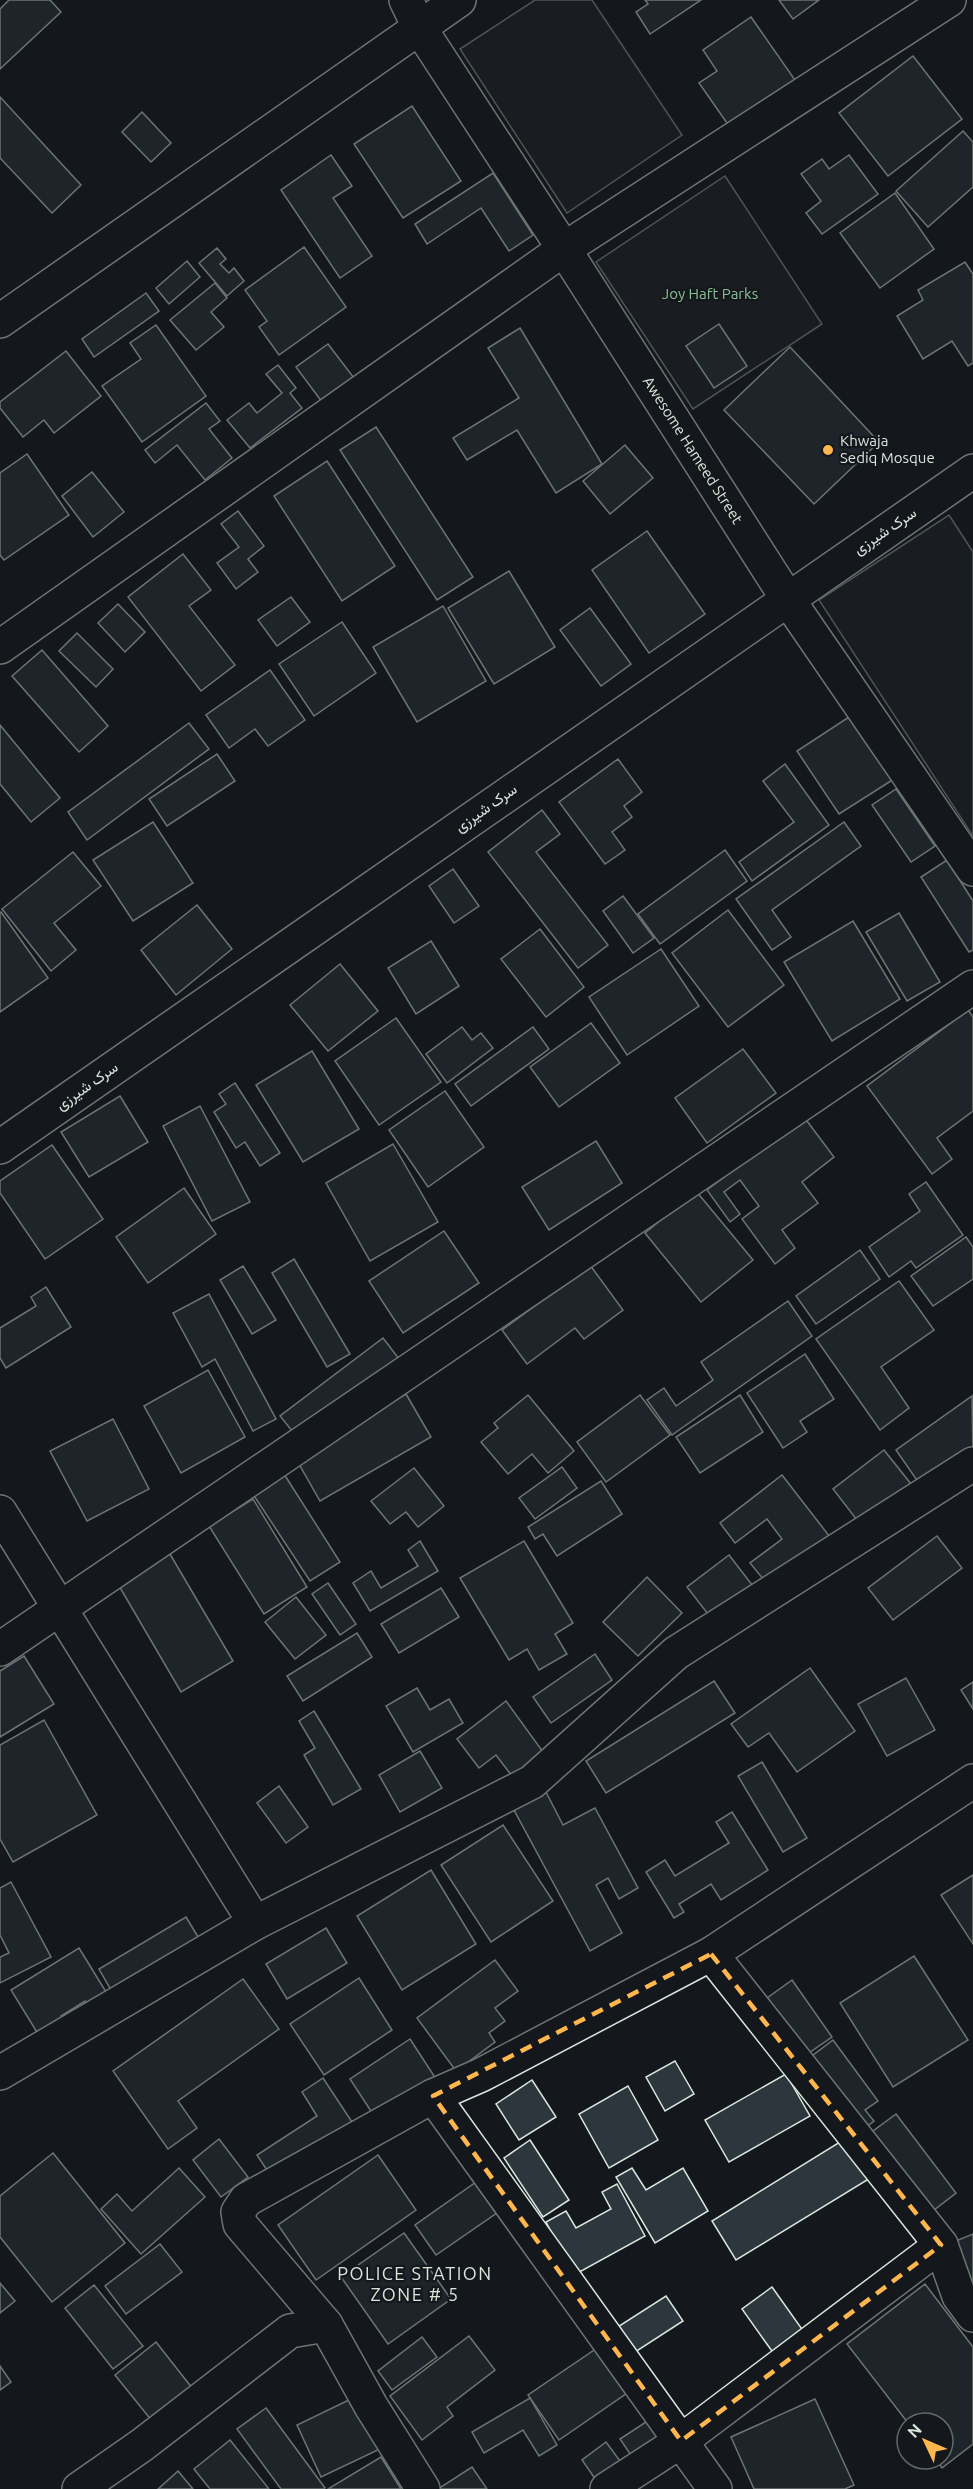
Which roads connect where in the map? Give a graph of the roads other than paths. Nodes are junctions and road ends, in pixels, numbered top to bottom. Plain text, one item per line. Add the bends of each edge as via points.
1 (459, 0) edge
2 (949, 0) edge
3 (412, 13) edge
4 (564, 249) junction
5 (0, 321) edge
6 (973, 471) edge
7 (787, 598) junction
8 (0, 647) edge
9 (973, 869) edge
10 (973, 987) edge
11 (0, 1147) edge
12 (973, 1464) edge
13 (0, 1512) edge
14 (61, 1610) junction
15 (0, 1649) edge
16 (973, 1781) edge
17 (255, 1923) junction
18 (711, 1954) junction
19 (0, 2073) edge
20 (433, 2096) junction
21 (941, 2245) junction
22 (973, 2315) edge
23 (326, 2325) junction
24 (681, 2441) junction
25 (79, 2489) edge
26 (423, 2489) edge
27 (607, 2489) edge
28 (715, 2489) edge

1 - 3 street
2 - 4 street
3 - 4 street, Awesome Hameed Street
3 - 5 street
4 - 7 street, Awesome Hameed Street
4 - 8 street
6 - 7 street, سرک شیرزی
7 - 9 street, Awesome Hameed Street
7 - 11 street, سرک شیرزی
10 - 14 street
12 - 17 street via 676,1653 532,1782
13 - 14 street
14 - 15 street
14 - 17 street
16 - 18 street
17 - 19 street
18 - 20 street via 481,2075
18 - 21 street
20 - 23 street via 246,2200 238,2212 240,2224
20 - 24 street
21 - 22 street via 959,2296
21 - 24 street
23 - 25 street via 290,2331
23 - 26 street
24 - 27 street
24 - 28 street

